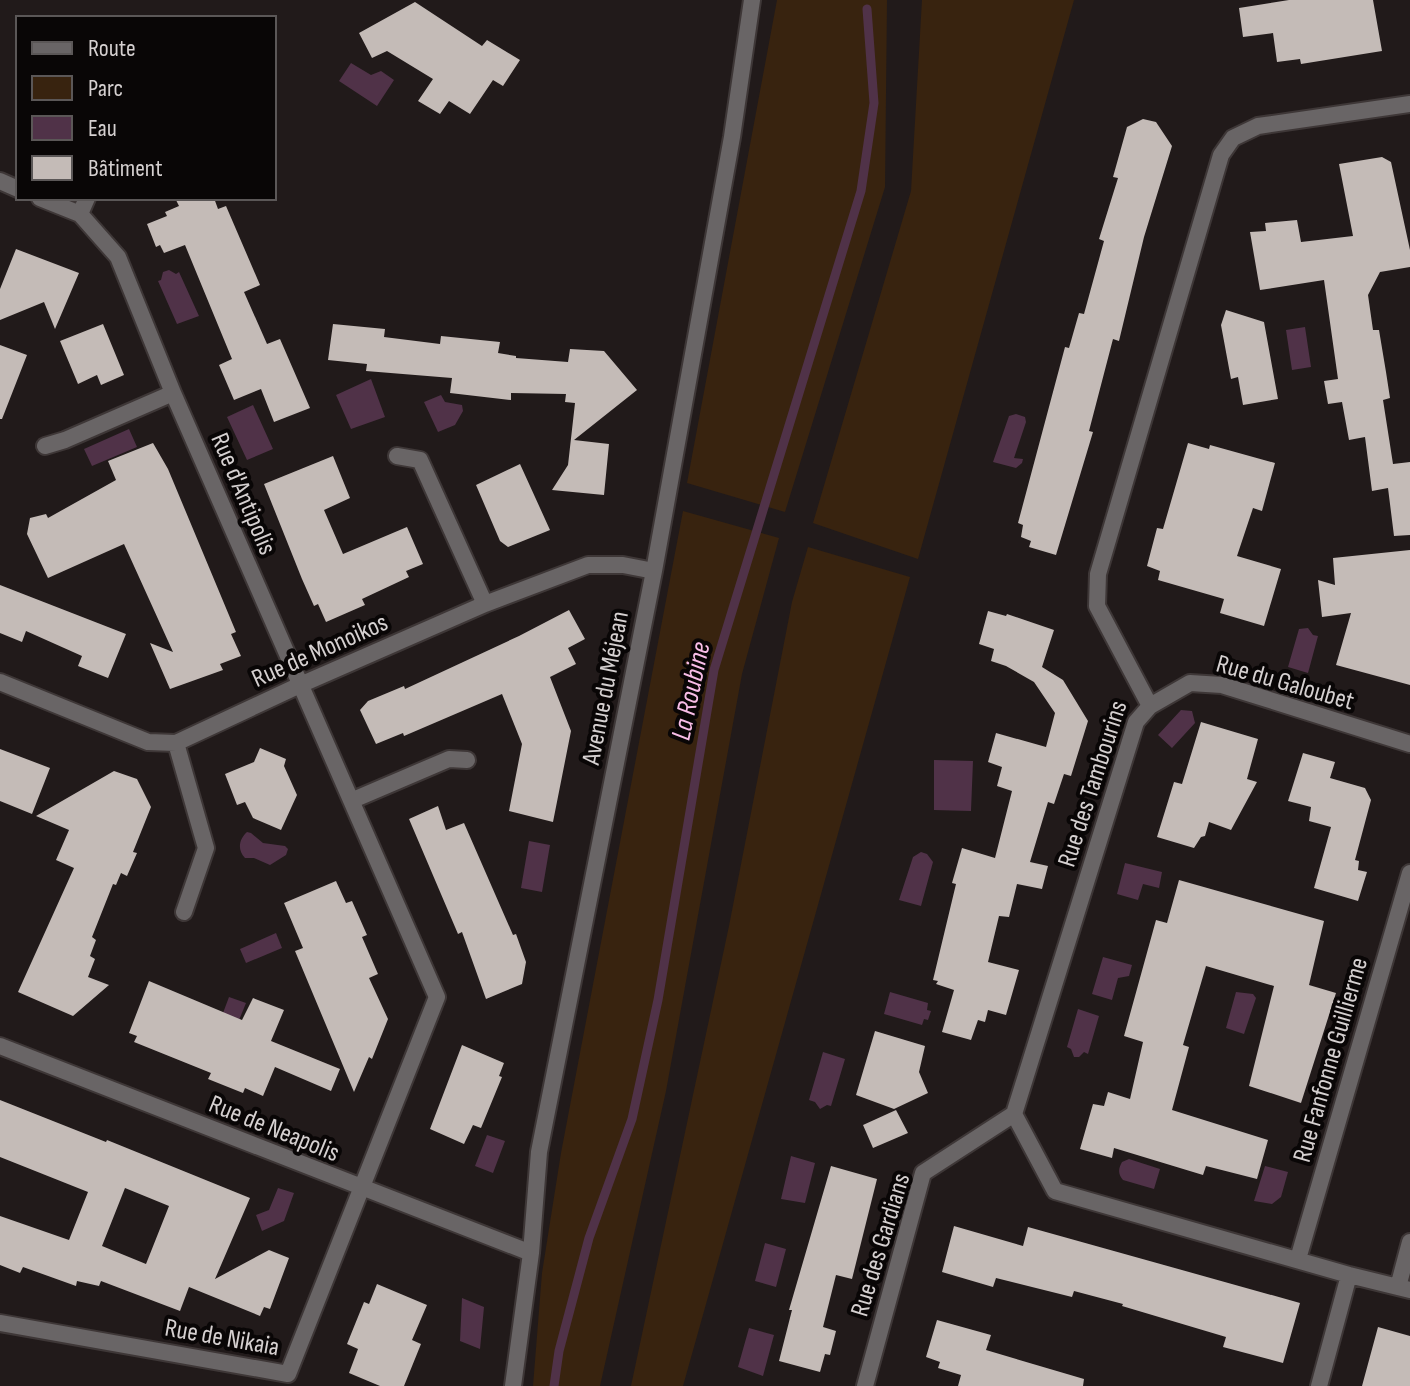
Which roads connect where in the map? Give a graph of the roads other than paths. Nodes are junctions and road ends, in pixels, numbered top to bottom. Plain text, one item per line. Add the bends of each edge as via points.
1 (752, 0) edge
2 (1410, 104) edge
3 (45, 200) edge
4 (86, 200) edge
5 (80, 214) junction
6 (173, 393) junction
7 (45, 446) dead end
8 (397, 456) dead end
9 (654, 571) junction
10 (485, 604) junction
11 (0, 682) edge
12 (300, 685) junction
13 (1150, 706) junction
14 (176, 743) junction
15 (1410, 744) edge
16 (467, 760) dead end
17 (353, 800) junction
18 (1410, 873) edge
19 (184, 912) dead end
20 (0, 1046) edge
21 (1014, 1114) junction
22 (361, 1189) junction
23 (1410, 1242) edge
24 (531, 1253) junction
25 (1298, 1259) junction
26 (1349, 1275) junction
27 (1404, 1288) edge
28 (0, 1323) edge
29 (513, 1386) edge
30 (865, 1386) edge
31 (1319, 1386) edge

1 - 9 street, Avenue du Méjean
2 - 13 street, Rue des Tambourins via 1258,126 1233,138 1221,155 1098,574 1097,606
3 - 5 street, Rue d'Antipolis
4 - 5 street
5 - 6 street, Rue d'Antipolis via 118,257
6 - 7 street
6 - 12 street, Rue d'Antipolis
8 - 10 street via 420,460
9 - 10 street, Rue de Monoikos via 588,565
9 - 24 street, Avenue du Méjean via 539,1152
10 - 12 street, Rue de Monoikos
11 - 14 street via 148,742
12 - 14 street, Rue de Monoikos
12 - 17 street, Rue d'Antipolis
13 - 15 street, Rue du Galoubet via 1190,683 1222,685
13 - 21 street, Rue des Tambourins via 1136,722
14 - 19 street via 206,848
16 - 17 street via 449,759
17 - 22 street, Rue d'Antipolis via 437,997
18 - 25 street, Rue Fanfonne Guillierme
20 - 22 street, Rue de Neapolis
21 - 25 street via 1055,1191
21 - 30 street, Rue des Gardians via 923,1173
22 - 24 street, Rue de Neapolis
22 - 28 street, Rue de Nikaia via 288,1374
23 - 27 street
24 - 29 street, Avenue du Méjean
25 - 26 street
26 - 27 street
26 - 31 street

